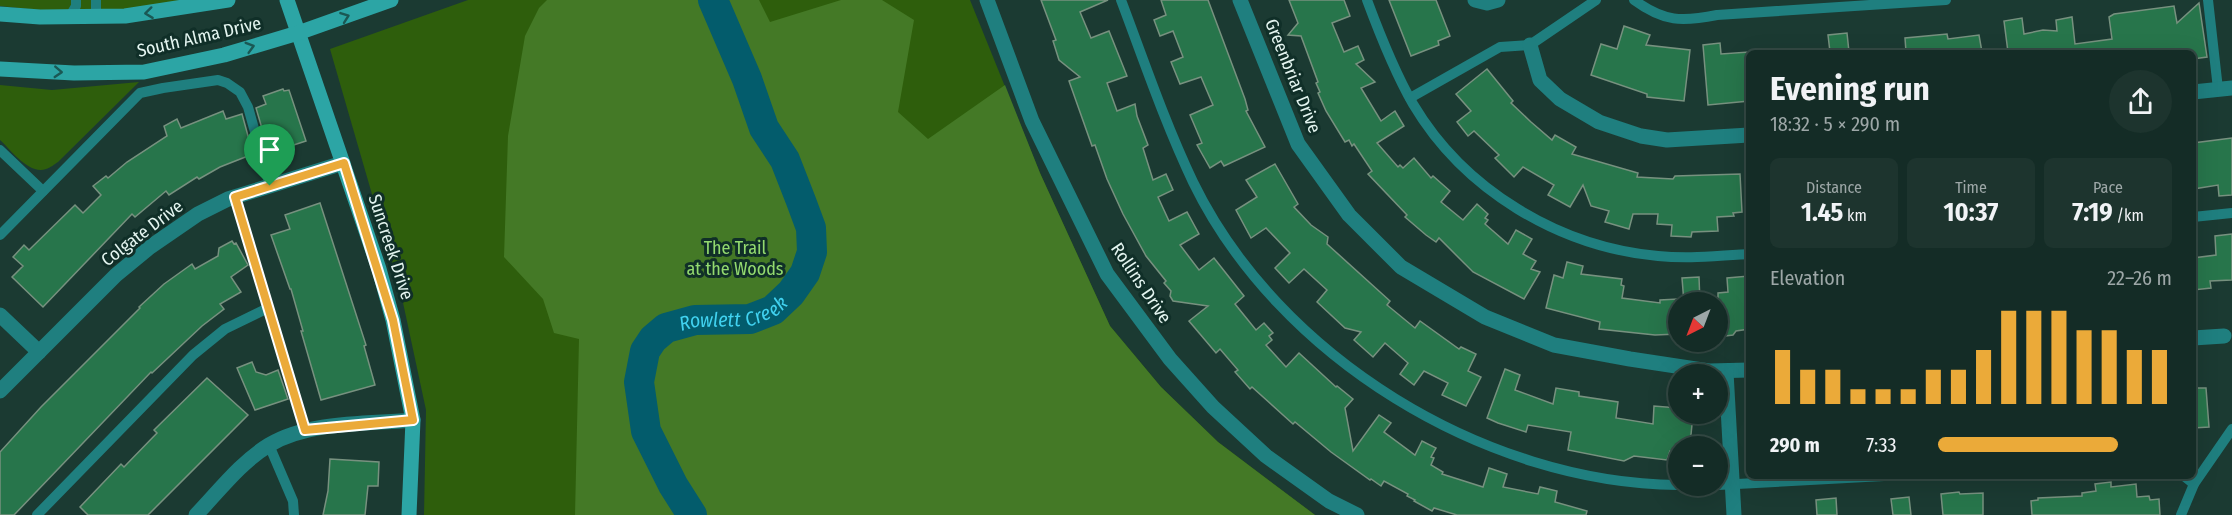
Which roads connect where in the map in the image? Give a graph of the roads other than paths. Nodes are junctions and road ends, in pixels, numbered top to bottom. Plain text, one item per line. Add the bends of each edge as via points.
1 (76, 0) edge
2 (228, 0) edge
3 (287, 0) edge
4 (391, 0) edge
5 (987, 0) edge
6 (1121, 0) edge
7 (1240, 0) edge
8 (1367, 0) edge
9 (1498, 0) edge
10 (1596, 0) edge
11 (1634, 0) edge
12 (1946, 0) edge
13 (2208, 0) edge
14 (1475, 1) edge
15 (96, 8) edge
16 (0, 14) edge
17 (70, 16) junction
18 (298, 33) junction
19 (1530, 45) junction
20 (0, 69) edge
21 (2225, 88) edge
22 (2196, 92) edge
23 (1410, 98) junction
24 (1746, 135) edge
25 (0, 150) edge
26 (344, 163) junction
27 (270, 186) junction
28 (43, 191) junction
29 (235, 197) junction
30 (2232, 213) edge
31 (2196, 217) edge
32 (0, 235) edge
33 (1746, 254) edge
34 (268, 308) junction
35 (0, 315) edge
36 (2224, 336) dead end
37 (2196, 338) edge
38 (39, 352) junction
39 (1668, 364) edge
40 (1746, 370) edge
41 (1728, 372) edge
42 (0, 392) edge
43 (413, 420) junction
44 (2232, 429) edge
45 (305, 430) junction
46 (269, 445) junction
47 (1831, 479) edge
48 (2188, 479) edge
49 (2194, 484) junction
50 (1668, 485) edge
51 (1728, 485) edge
52 (1728, 495) edge
53 (37, 515) edge
54 (196, 515) edge
55 (294, 515) edge
56 (409, 515) edge
57 (1357, 515) edge
58 (1734, 515) edge
59 (2181, 515) edge

1 - 17 lane
2 -> 15 main road, South Alma Drive via 125,16
3 - 18 main road, Suncreek Drive
18 -> 4 main road, South Alma Drive
5 - 57 street, Rollins Drive via 1032,121 1107,274 1170,359 1213,407 1266,456 1329,501
6 - 50 lane via 1194,183 1223,232 1269,295 1312,336 1362,377 1413,410 1466,436 1563,471
7 - 39 street, Greenbriar Drive via 1298,144 1349,214 1401,267 1485,317 1554,345
8 - 23 lane via 1390,61
9 - 14 street
10 - 19 lane
11 - 12 lane via 1666,18 1696,19
13 - 21 lane
15 - 17 main road, South Alma Drive
16 - 17 main road, South Alma Drive
20 -> 18 main road, South Alma Drive via 144,72 224,55
18 - 26 main road, Suncreek Drive
19 - 23 lane via 1500,47
19 - 24 street via 1540,80 1560,99 1599,122 1667,140
21 - 22 street
23 - 33 lane via 1445,149 1479,182 1532,218 1569,236 1658,256
25 - 28 lane
26 - 27 street, Colgate Drive
26 - 43 main road, Suncreek Drive via 393,320
27 - 28 lane via 248,107 240,92 218,80 140,93
27 - 29 street, Colgate Drive
28 - 32 lane
29 - 34 lane
29 - 38 street, Colgate Drive via 198,214 150,247 116,275
30 - 31 lane
34 - 45 lane
34 - 53 lane via 225,329 201,348
35 - 38 street
36 - 37 street
38 - 42 street, Colgate Drive
40 - 41 street, Greenbriar Drive
43 - 45 street
43 - 56 main road, Suncreek Drive
44 - 49 lane
45 - 46 street
46 - 54 street via 249,460
46 - 55 lane via 293,501
47 - 51 lane
48 - 49 lane
49 - 59 lane
52 - 58 street

